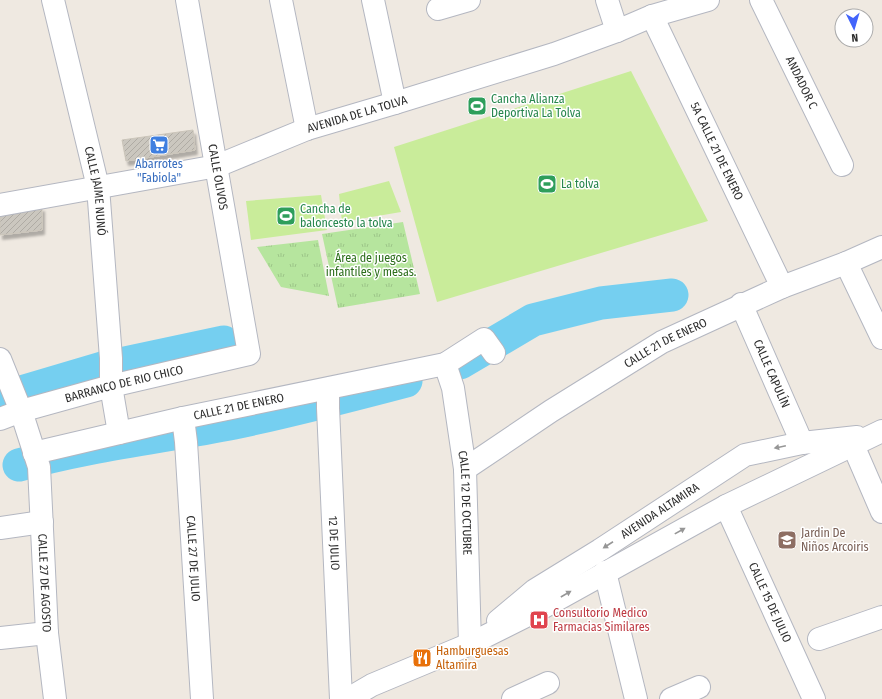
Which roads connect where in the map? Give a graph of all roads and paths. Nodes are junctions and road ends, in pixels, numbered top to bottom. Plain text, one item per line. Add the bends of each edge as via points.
1 (53, 0) edge
2 (187, 0) edge
3 (281, 0) edge
4 (373, 0) edge
5 (469, 0) edge
6 (608, 0) edge
7 (708, 0) edge
8 (761, 0) edge
9 (438, 10) dead end
10 (652, 16) junction
11 (617, 31) junction
12 (395, 104) junction
13 (307, 129) junction
14 (842, 165) dead end
15 (217, 166) junction
16 (98, 187) junction
17 (0, 205) edge
18 (882, 248) edge
19 (846, 263) junction
20 (782, 287) junction
21 (741, 304) junction
22 (882, 338) edge
23 (489, 346) dead end
24 (249, 354) joint
25 (0, 360) edge
26 (445, 364) junction
27 (111, 373) junction
28 (12, 396) edge
29 (329, 397) junction
30 (183, 418) junction
31 (0, 419) edge
32 (119, 433) junction
33 (878, 433) edge
34 (802, 443) junction
35 (853, 445) junction
36 (37, 460) junction
37 (465, 469) junction
38 (726, 506) junction
39 (882, 512) edge
40 (42, 522) junction
41 (0, 528) edge
42 (605, 572) junction
43 (881, 618) edge
44 (47, 633) junction
45 (0, 638) edge
46 (819, 640) dead end
47 (470, 644) junction
48 (548, 683) dead end
49 (699, 687) dead end
50 (375, 692) edge
51 (55, 699) edge
52 (202, 699) edge
53 (341, 699) edge
54 (348, 699) edge
55 (513, 699) edge
56 (636, 699) edge
57 (671, 699) edge
58 (814, 699) edge

1 - 16 street, CALLE JAIME NUNÓ
2 - 15 street, CALLE OLIVOS
3 - 13 street
4 - 12 street
5 - 9 street
6 - 11 street
7 - 10 street, AVENIDA DE LA TOLVA
8 - 14 street, ANDADOR C
10 - 11 street, AVENIDA DE LA TOLVA
10 - 20 street, 5A CALLE 21 DE ENERO
11 - 12 street, AVENIDA DE LA TOLVA via 554,54
12 - 13 street, AVENIDA DE LA TOLVA
13 - 15 street, AVENIDA DE LA TOLVA
15 - 16 street, AVENIDA DE LA TOLVA
15 - 24 street, CALLE OLIVOS
16 - 17 street, AVENIDA DE LA TOLVA
16 - 27 street, CALLE JAIME NUNÓ
18 - 19 street, CALLE 21 DE ENERO
19 - 20 street, CALLE 21 DE ENERO
19 - 22 street
20 - 21 street, CALLE 21 DE ENERO
21 - 34 street, CALLE CAPULÍN
21 - 37 street, CALLE 21 DE ENERO via 662,342
23 - 26 street
24 - 27 street, BARRANCO DE RIO CHICO
25 - 28 street, CALLE 27 DE AGOSTO
26 - 29 street, CALLE 21 DE ENERO
26 - 37 street, CALLE 12 DE OCTUBRE via 453,388
27 - 28 street, BARRANCO DE RIO CHICO
27 - 32 street, CALLE JAIME NUNÓ
28 - 31 street, BARRANCO DE RIO CHICO
28 - 36 street, CALLE 27 DE AGOSTO
29 - 30 street, CALLE 21 DE ENERO
29 - 53 street, 12 DE JULIO
30 - 32 street, CALLE 21 DE ENERO
30 - 52 street, CALLE 27 DE JULIO
32 - 36 street, CALLE 21 DE ENERO
33 - 34 street, AVENIDA ALTAMIRA
33 - 35 street, AVENIDA ALTAMIRA
34 -> 47 street, AVENIDA ALTAMIRA via 745,455 536,590
35 - 38 street, AVENIDA ALTAMIRA
35 - 39 street
36 - 40 street, CALLE 27 DE AGOSTO
37 - 47 street, CALLE 12 DE OCTUBRE
42 -> 38 street, AVENIDA ALTAMIRA
38 - 58 street, CALLE 15 DE JULIO
40 - 41 street
40 - 44 street, CALLE 27 DE AGOSTO
47 -> 42 street, AVENIDA ALTAMIRA via 542,608
42 - 56 street
43 - 46 street
44 - 45 street
44 - 51 street, CALLE 27 DE AGOSTO
47 - 50 street, AVENIDA ALTAMIRA
48 - 55 street
49 - 57 street
50 - 54 street, AVENIDA ALTAMIRA

